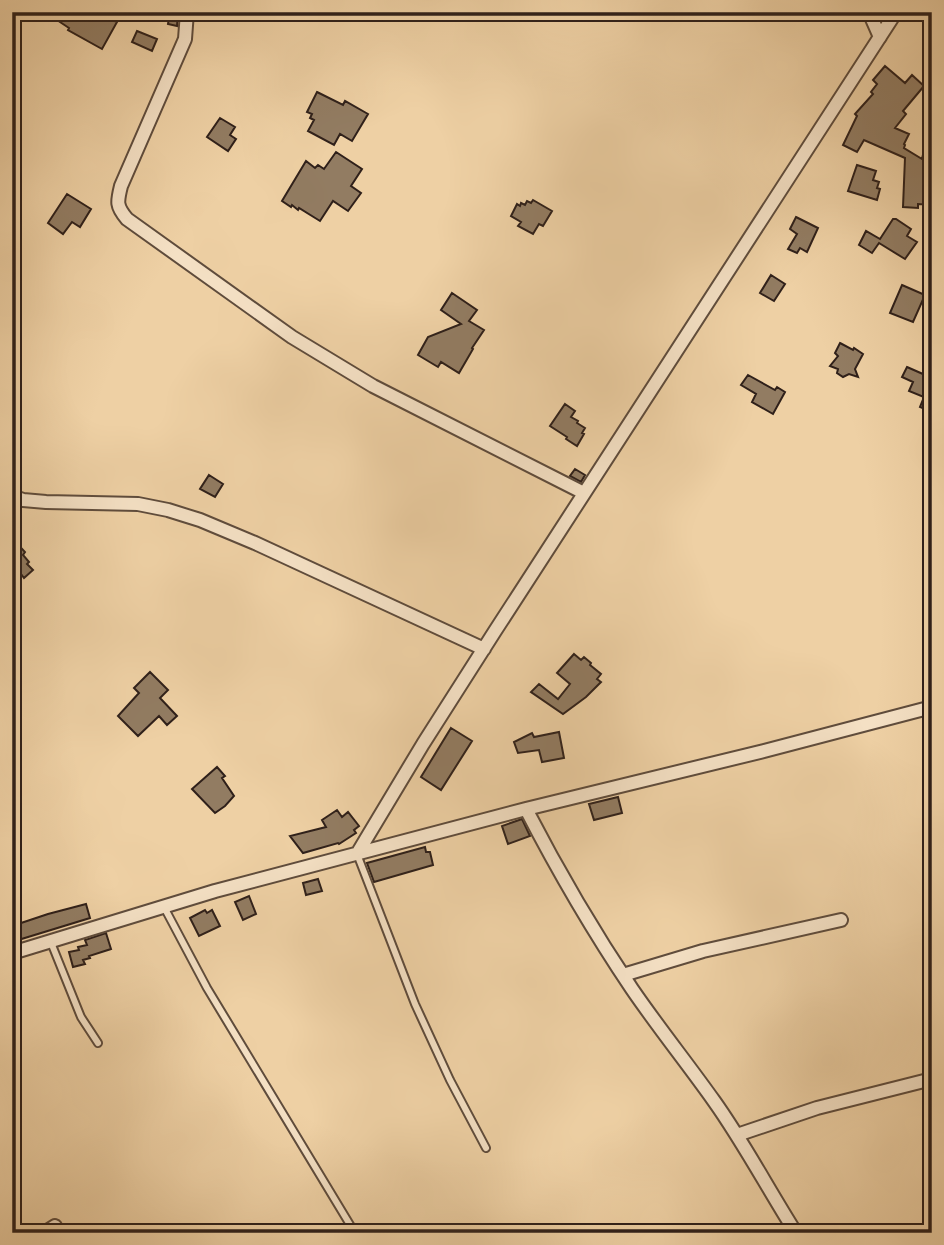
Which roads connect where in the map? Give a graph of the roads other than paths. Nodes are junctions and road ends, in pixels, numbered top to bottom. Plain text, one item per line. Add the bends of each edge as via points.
1 (187, 12) edge
2 (869, 12) edge
3 (896, 12) edge
4 (880, 37) junction
5 (584, 492) junction
6 (12, 496) edge
7 (484, 649) junction
8 (932, 707) edge
9 (526, 809) junction
10 (357, 854) junction
11 (164, 906) junction
12 (841, 920) dead end
13 (50, 940) junction
14 (12, 953) edge
15 (623, 975) junction
16 (97, 1043) dead end
17 (932, 1079) edge
18 (737, 1135) junction
19 (486, 1148) dead end
20 (355, 1233) edge
21 (796, 1233) edge

1 - 5 street via 185,39 121,187 119,210 292,337 373,386
2 - 4 street
3 - 4 street
4 - 5 street
5 - 7 street
6 - 7 street via 46,502 138,504 200,520
7 - 10 street
8 - 9 street
9 - 10 street
9 - 15 street via 566,885
10 - 11 street
10 - 19 lane via 415,1004
11 - 13 street
11 - 20 lane via 207,988
12 - 15 street
13 - 14 street
13 - 16 lane via 81,1017
15 - 18 street
17 - 18 street via 817,1108
18 - 21 street

